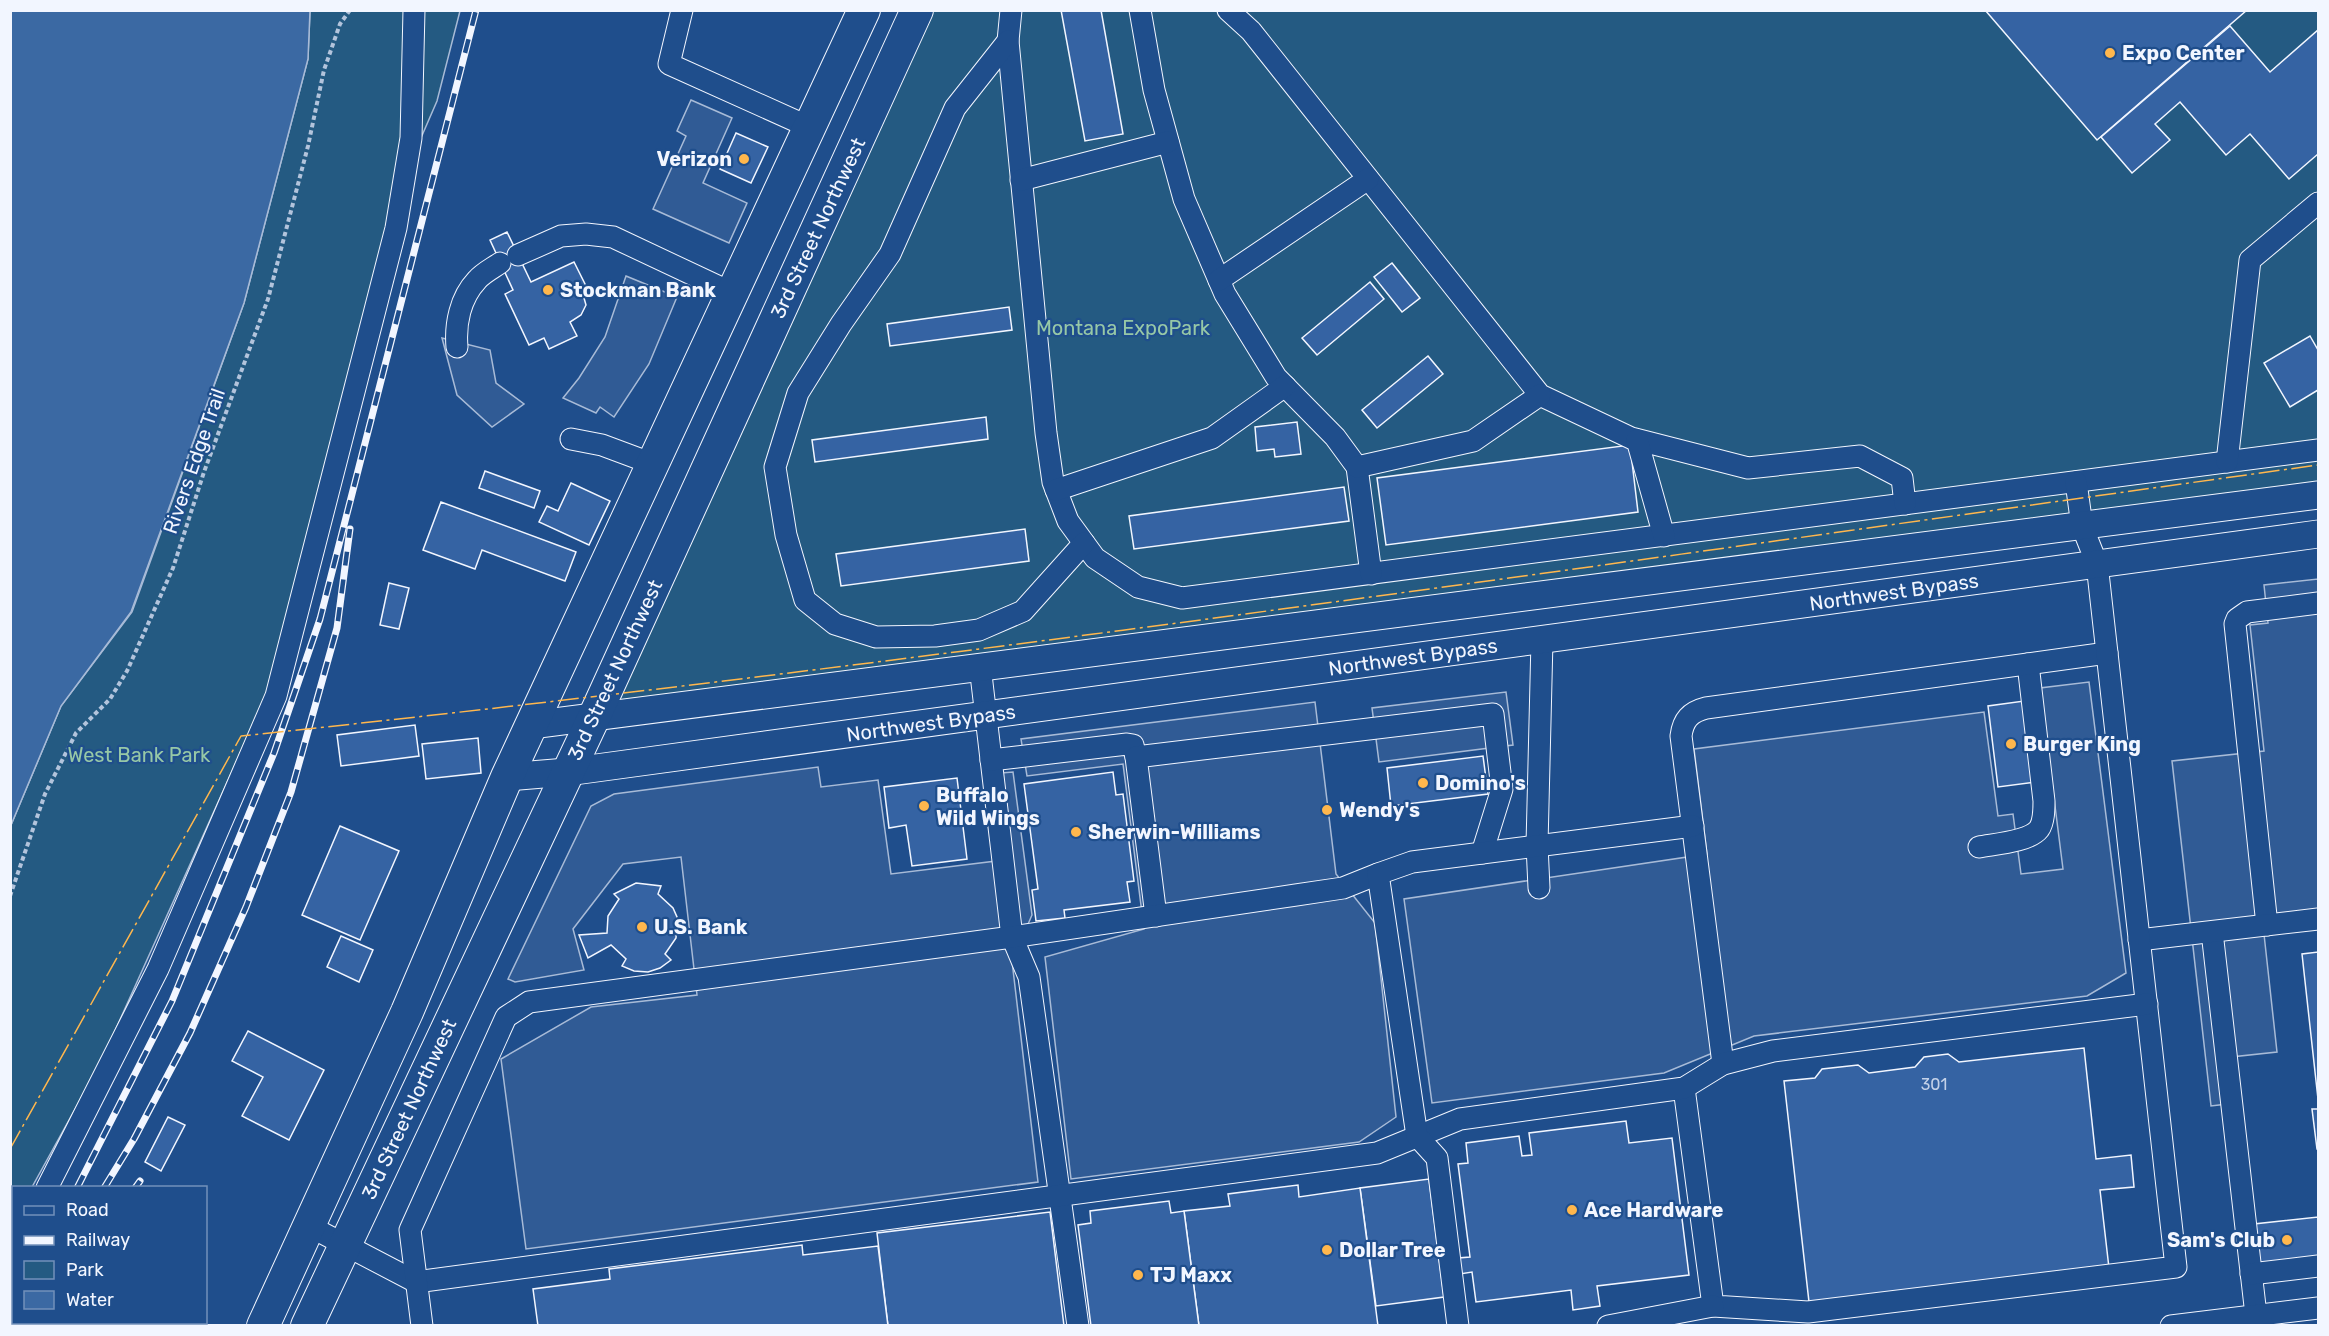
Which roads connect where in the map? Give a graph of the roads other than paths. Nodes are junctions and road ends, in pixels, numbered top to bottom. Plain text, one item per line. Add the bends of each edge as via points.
1 (414, 10) edge
2 (682, 10) edge
3 (864, 10) edge
4 (917, 10) edge
5 (1011, 10) edge
6 (1140, 10) edge
7 (1228, 10) edge
8 (1008, 41) junction
9 (809, 126) junction
10 (1168, 142) junction
11 (1368, 179) junction
12 (1021, 180) junction
13 (2319, 203) edge
14 (1219, 280) junction
15 (732, 293) junction
16 (457, 347) dead end
17 (1285, 386) junction
18 (1540, 395) junction
19 (571, 439) dead end
20 (1637, 440) junction
21 (2319, 450) edge
22 (2227, 462) junction
23 (652, 464) junction
24 (1357, 467) junction
25 (2076, 482) junction
26 (1056, 490) junction
27 (2319, 495) edge
28 (1905, 504) junction
29 (2082, 526) junction
30 (2319, 534) edge
31 (1664, 536) junction
32 (1084, 543) junction
33 (2097, 564) junction
34 (1371, 574) junction
35 (2319, 603) edge
36 (1542, 640) junction
37 (2107, 653) junction
38 (2028, 664) junction
39 (980, 666) junction
40 (595, 715) junction
41 (986, 715) junction
42 (531, 725) junction
43 (1136, 757) junction
44 (991, 760) junction
45 (567, 772) junction
46 (507, 777) junction
47 (1693, 826) junction
48 (1537, 845) junction
49 (1979, 847) dead end
50 (1482, 853) junction
51 (1378, 874) junction
52 (1539, 888) dead end
53 (1156, 916) junction
54 (2319, 919) edge
55 (2267, 925) junction
56 (2212, 932) junction
57 (1012, 937) junction
58 (2139, 940) junction
59 (2147, 1004) junction
60 (1723, 1064) junction
61 (1684, 1088) junction
62 (1417, 1136) junction
63 (48, 1186) edge
64 (1060, 1196) junction
65 (309, 1226) junction
66 (345, 1245) junction
67 (2319, 1266) edge
68 (2251, 1274) junction
69 (416, 1282) junction
70 (1713, 1306) junction
71 (2319, 1308) edge
72 (2256, 1315) junction
73 (263, 1326) edge
74 (307, 1326) edge
75 (422, 1326) edge
76 (1078, 1326) edge
77 (1458, 1326) edge
78 (1608, 1326) edge
79 (2171, 1326) edge

1 - 63 street via 411,138 396,228 276,696 158,969
2 - 9 street via 669,64
3 - 9 highway
4 - 40 highway, 3rd Street Northwest
5 - 8 street
6 - 10 street
7 - 11 street via 1251,31
8 - 12 street
8 - 32 street via 955,108 890,254 798,393 775,467 786,535 805,600 835,624 876,637 979,630 1023,610
9 - 15 highway
10 - 12 street
10 - 14 street via 1184,199
11 - 14 street
11 - 18 street
12 - 26 street via 1046,433
13 - 22 street via 2250,260
14 - 17 street
15 - 16 street via 613,237 561,236 509,259 477,279 463,302 455,329
15 - 23 highway
17 - 24 street via 1335,437
17 - 26 street via 1212,438
18 - 20 street
18 - 24 street via 1473,441
19 - 23 street via 602,445
20 - 28 street via 1748,468 1860,456 1902,478
20 - 31 street
21 - 22 street
22 - 25 street
23 - 42 highway
24 - 34 street
25 - 28 street
25 - 29 street
26 - 32 street via 1068,521
27 - 29 main road, Northwest Bypass
28 - 31 street
29 - 33 street
29 - 39 main road, Northwest Bypass
30 - 33 main road, Northwest Bypass
31 - 34 street
32 - 34 street via 1095,558 1138,587 1182,598
33 - 36 main road, Northwest Bypass
33 - 37 street
35 - 55 street via 2247,612 2235,624
36 - 41 main road, Northwest Bypass
36 - 48 street
37 - 38 street
37 - 58 street
38 - 47 street via 1698,710 1685,720 1681,736
38 - 49 street via 2044,814 2039,829 2025,838
39 - 40 main road, Northwest Bypass
39 - 41 street
40 - 42 main road, Northwest Bypass
40 - 45 highway, 3rd Street Northwest
41 - 44 street
41 - 45 main road, Northwest Bypass
42 - 46 highway
43 - 44 street via 1133,745 1127,744
43 - 50 street via 1492,714 1502,789
43 - 53 street
44 - 57 street
45 - 46 main road, Northwest Bypass
45 - 66 highway, 3rd Street Northwest
46 - 65 highway via 407,1012
47 - 48 street
47 - 60 street
48 - 50 street
48 - 52 street
50 - 51 street via 1412,862
51 - 53 street via 1343,888
51 - 62 street
53 - 57 street
54 - 55 street
55 - 56 street
56 - 58 street
56 - 68 street
57 - 64 street via 1029,977
57 - 69 street via 530,1002 506,1017 410,1230
58 - 59 street
59 - 60 street via 1773,1051
59 - 70 street via 2176,1267 1808,1312
60 - 61 street
61 - 62 street via 1460,1119
61 - 70 street
62 - 64 street via 1377,1153
62 - 77 street via 1437,1158
64 - 69 street
64 - 76 street
65 - 66 street
65 - 73 highway
66 - 69 street
66 - 74 highway, 3rd Street Northwest
67 - 68 street
68 - 72 street
69 - 75 street
70 - 78 street
71 - 72 street
72 - 79 street

